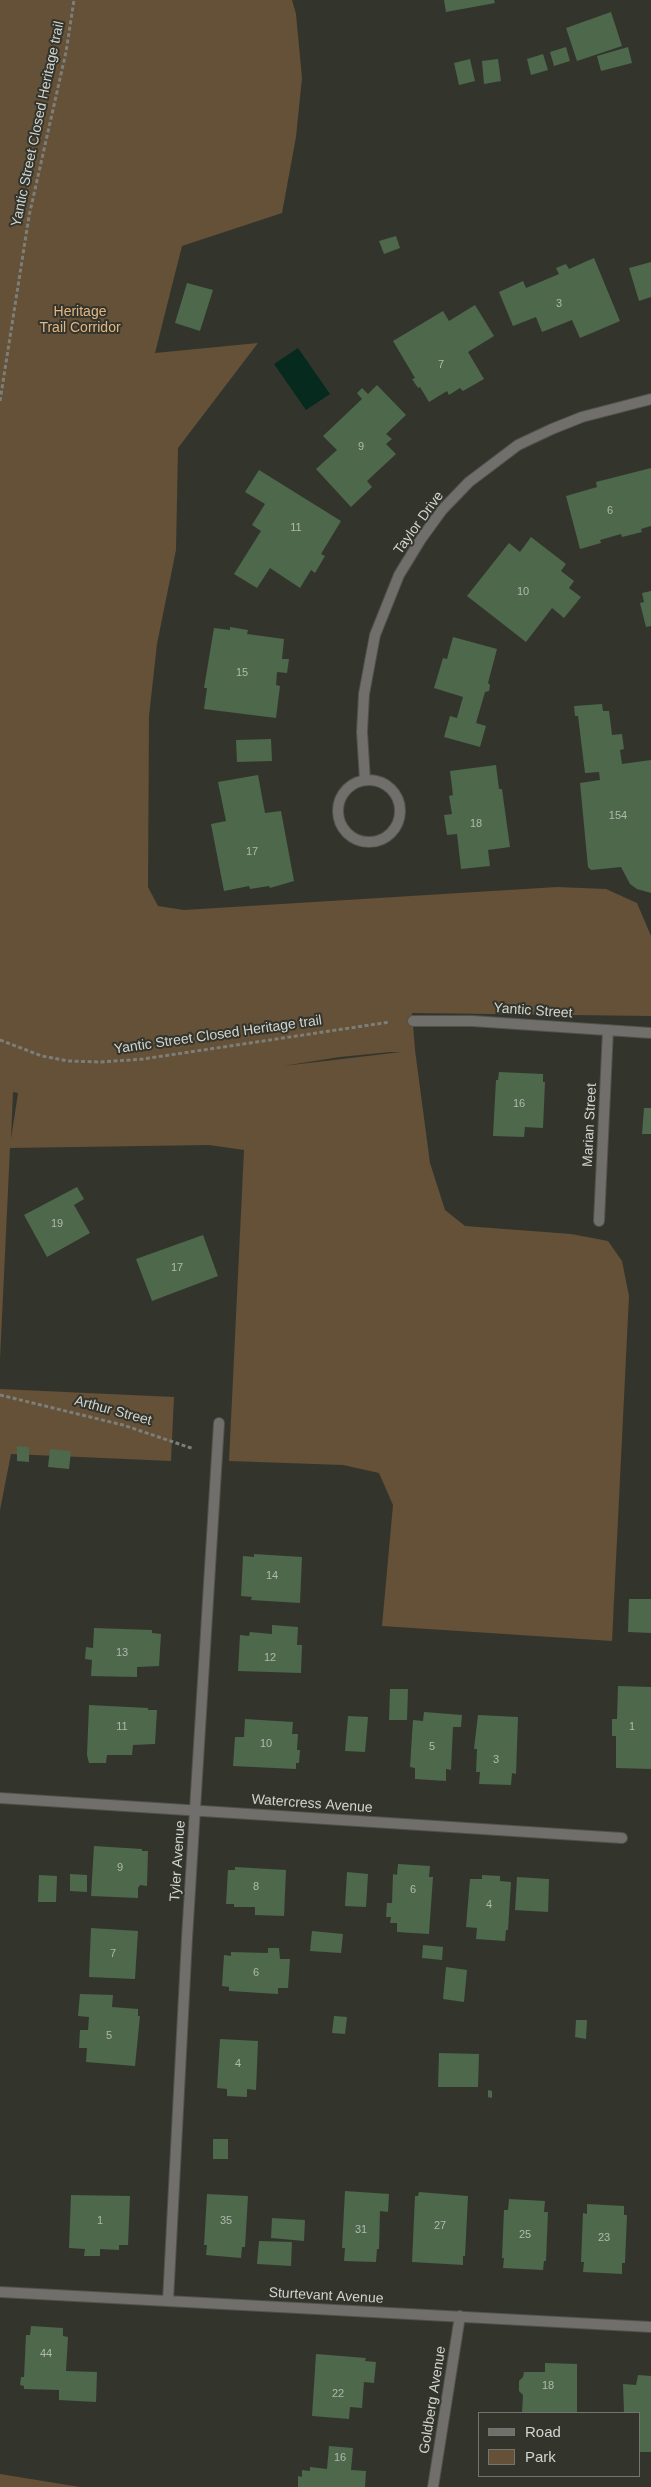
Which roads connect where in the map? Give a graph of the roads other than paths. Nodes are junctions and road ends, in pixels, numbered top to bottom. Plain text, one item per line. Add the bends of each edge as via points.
1 (651, 399) edge
2 (366, 780) junction
3 (413, 1020) road end
4 (608, 1030) junction
5 (651, 1033) edge
6 (599, 1221) dead end
7 (219, 1423) dead end
8 (0, 1798) edge
9 (195, 1810) junction
10 (622, 1838) dead end
11 (0, 2292) edge
12 (168, 2301) junction
13 (460, 2316) junction
14 (651, 2327) edge
15 (433, 2487) edge

1 - 2 street, Taylor Drive via 552,428 518,445 469,482 442,510 399,575 375,635 364,694 362,732
2 - 2 street via 346,789 340,797 338,813 342,828 350,836 370,843 390,835 396,826 400,807 393,790 385,783
3 - 4 street, Yantic Street via 472,1020
4 - 5 street, Yantic Street
4 - 6 street, Marian Street
7 - 9 street, Tyler Avenue
8 - 9 street, Watercress Avenue
9 - 10 street, Watercress Avenue
9 - 12 street, Tyler Avenue
11 - 12 street, Sturtevant Avenue
12 - 13 street, Sturtevant Avenue
13 - 14 street, Sturtevant Avenue
13 - 15 street, Goldberg Avenue

